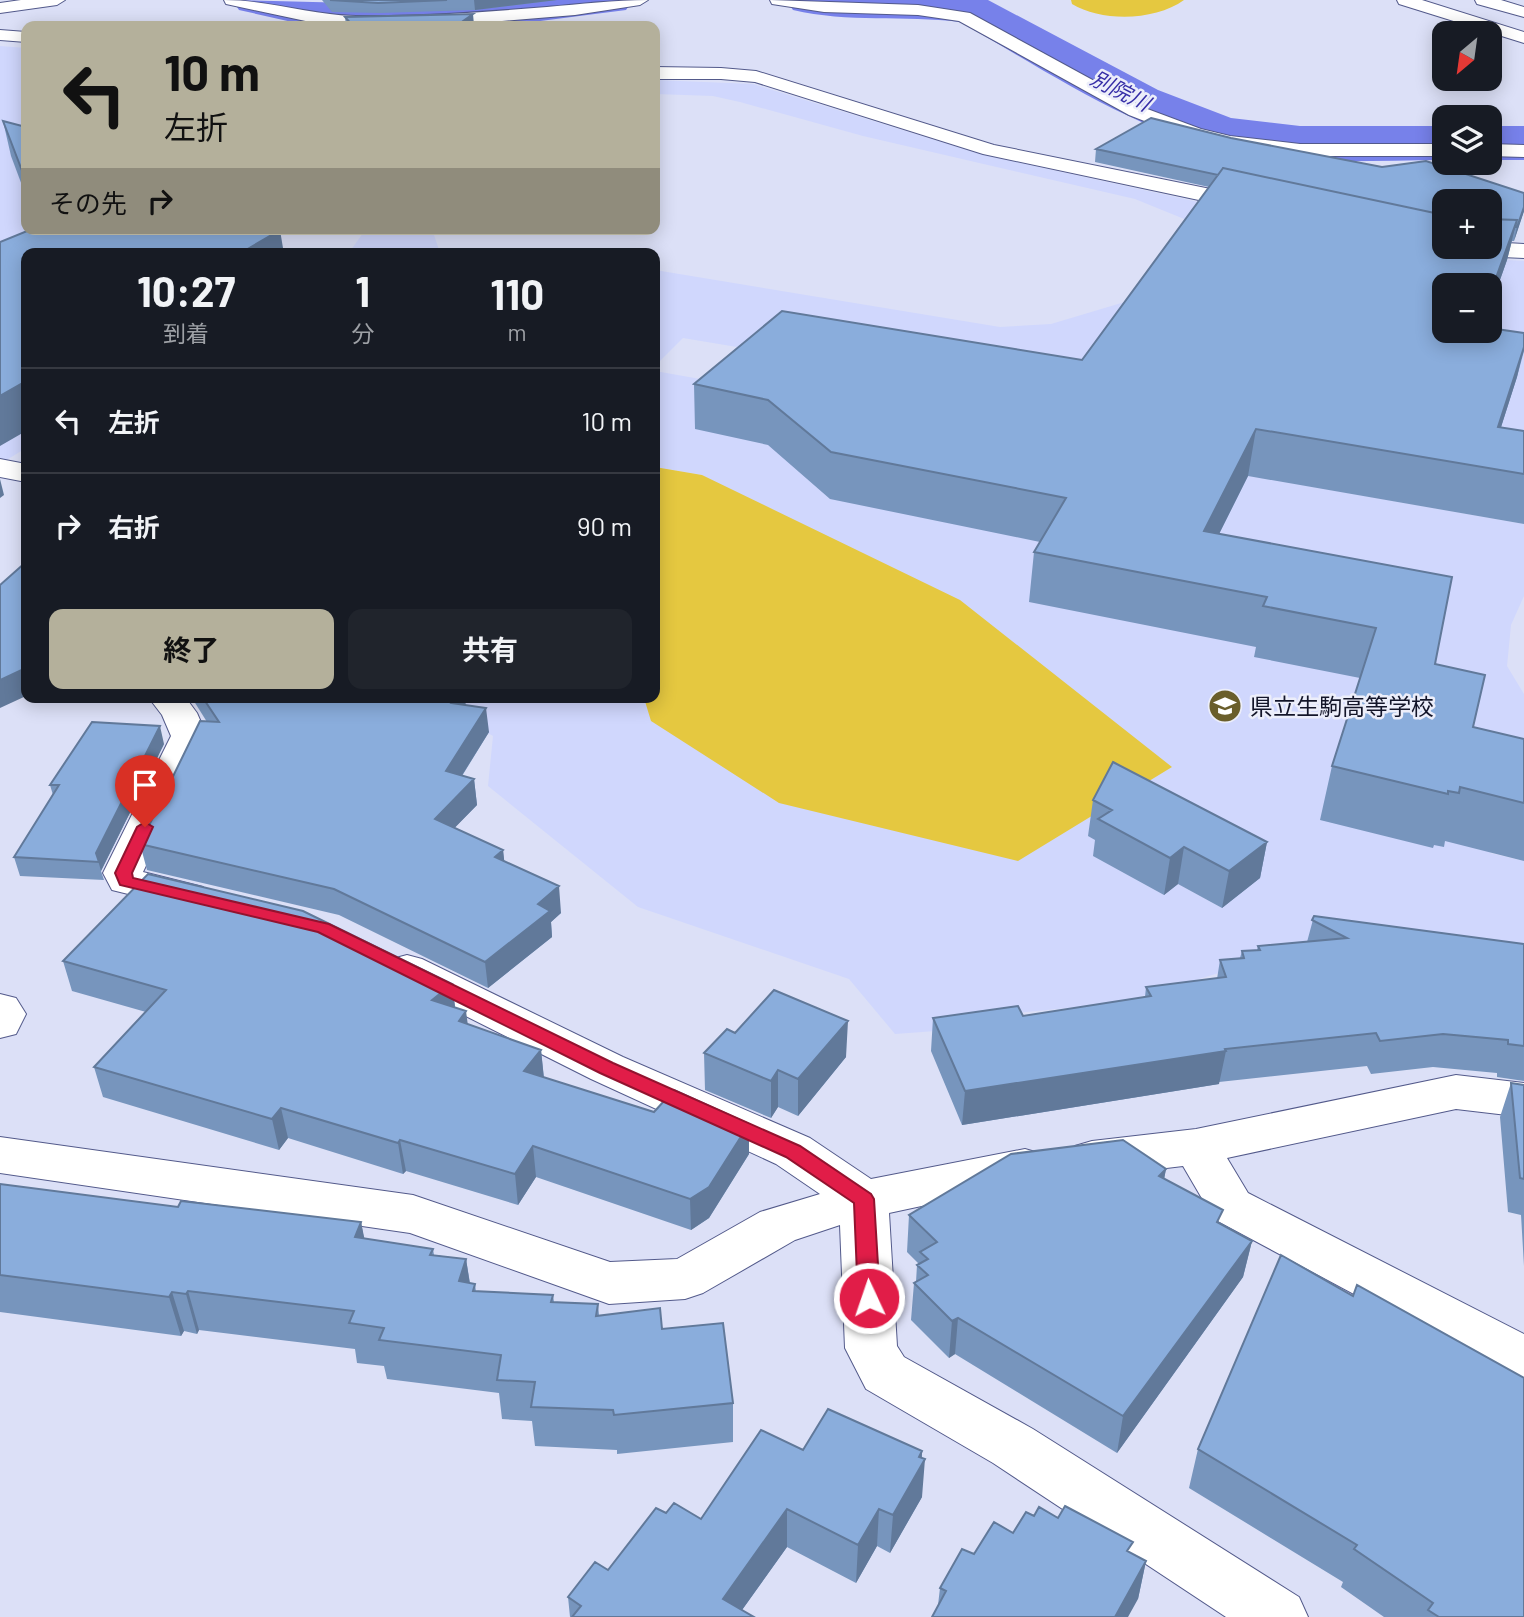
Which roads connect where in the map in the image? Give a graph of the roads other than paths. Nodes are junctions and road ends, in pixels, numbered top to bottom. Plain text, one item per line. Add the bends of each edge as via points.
1 (57, 0) edge
2 (232, 0) edge
3 (317, 0) edge
4 (584, 0) edge
5 (640, 0) edge
6 (778, 0) edge
7 (834, 0) edge
8 (1405, 0) edge
9 (1483, 0) edge
10 (282, 4) edge
11 (0, 8) edge
12 (1524, 12) edge
13 (0, 35) edge
14 (21, 37) edge
15 (1524, 38) edge
16 (1066, 51) dead end
17 (660, 73) edge
18 (1165, 103) dead end
19 (1432, 137) edge
20 (1502, 137) edge
21 (1524, 138) edge
22 (1432, 150) edge
23 (1502, 150) edge
24 (1524, 150) edge
25 (1279, 210) edge
26 (1502, 250) edge
27 (1524, 251) edge
28 (0, 468) edge
29 (21, 472) edge
30 (171, 703) edge
31 (231, 906) edge
32 (372, 952) edge
33 (0, 1009) edge
34 (0, 1023) edge
35 (1524, 1100) edge
36 (1196, 1147) junction
37 (0, 1154) edge
38 (864, 1199) junction
39 (1524, 1359) edge
40 (1278, 1617) edge

1 - 11 main road
2 - 10 main road
3 - 10 main road
4 - 10 main road via 362,14
5 - 10 main road via 502,16 356,21 315,18
6 - 22 main road via 964,17 1126,106 1206,137 1295,151
7 - 16 main road via 941,2 982,8
8 - 15 main road
9 - 12 main road
13 - 14 main road
17 - 25 main road via 773,80 990,150
18 - 19 main road via 1216,123 1267,133 1351,140
20 - 21 main road
23 - 24 main road
26 - 27 main road
28 - 29 main road
30 - 31 main road via 189,736 124,873 126,881
32 - 38 main road via 607,1068 793,1152
33 - 34 main road via 4,1014
35 - 36 main road via 1455,1092
36 - 38 main road via 1002,1170
36 - 39 main road via 1231,1206
37 - 38 main road via 413,1214 609,1283 685,1279 778,1226
38 - 40 main road via 871,1348 885,1373 1013,1446

